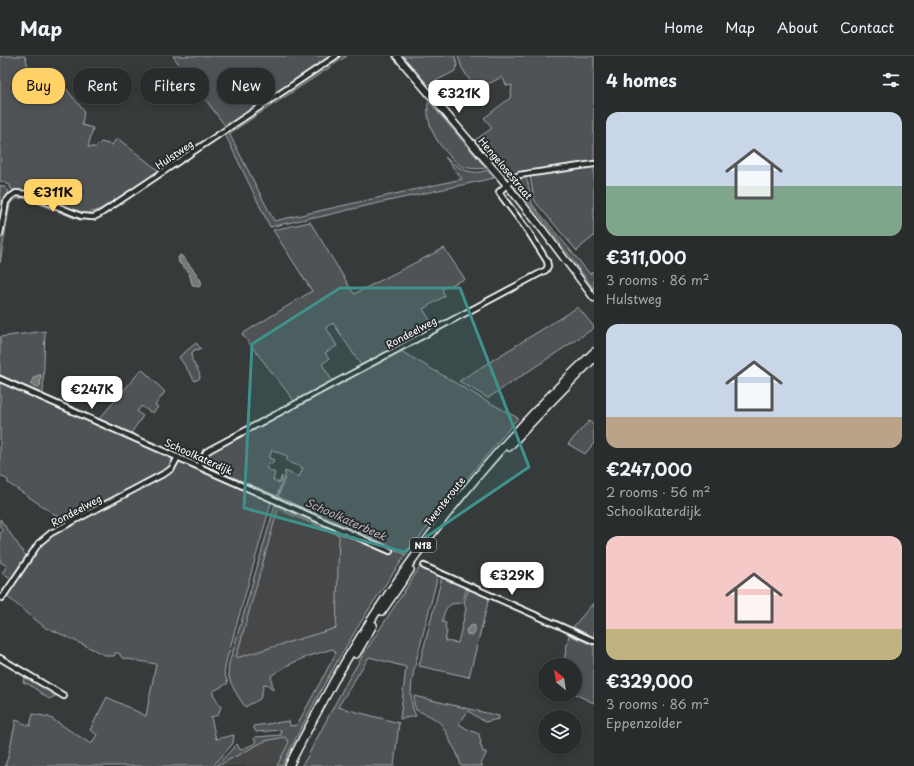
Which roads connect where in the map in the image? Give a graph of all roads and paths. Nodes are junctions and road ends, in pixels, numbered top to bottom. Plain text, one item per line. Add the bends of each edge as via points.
1 (336, 56) edge
2 (397, 56) edge
3 (594, 164) edge
4 (507, 185) junction
5 (0, 234) edge
6 (594, 298) edge
7 (594, 352) edge
8 (594, 358) edge
9 (0, 378) edge
10 (178, 457) junction
11 (199, 466) junction
12 (390, 551) dead end
13 (424, 566) dead end
14 (1, 598) edge
15 (594, 641) edge
16 (0, 658) edge
17 (64, 696) dead end
18 (289, 766) edge
19 (294, 766) edge

1 - 5 street, Hulstweg via 100,214 94,217 81,216 24,193 16,193 6,202
2 - 4 main road, Hengelosestraat
3 - 4 street via 519,175
4 - 6 main road, Hengelosestraat
4 - 11 street, Rondeelweg via 500,194 547,261 546,270 211,449 206,452
7 - 18 highway, Twenteroute / N18 via 516,430 427,539 361,635
8 - 19 highway, Twenteroute / N18 via 520,433 431,541 350,662
9 - 10 street, Schoolkaterdijk
10 - 11 street, Schoolkaterdijk
10 - 14 street, Rondeelweg via 167,472 46,536
11 - 12 street, Schoolkaterdijk
13 - 15 street
16 - 17 street

